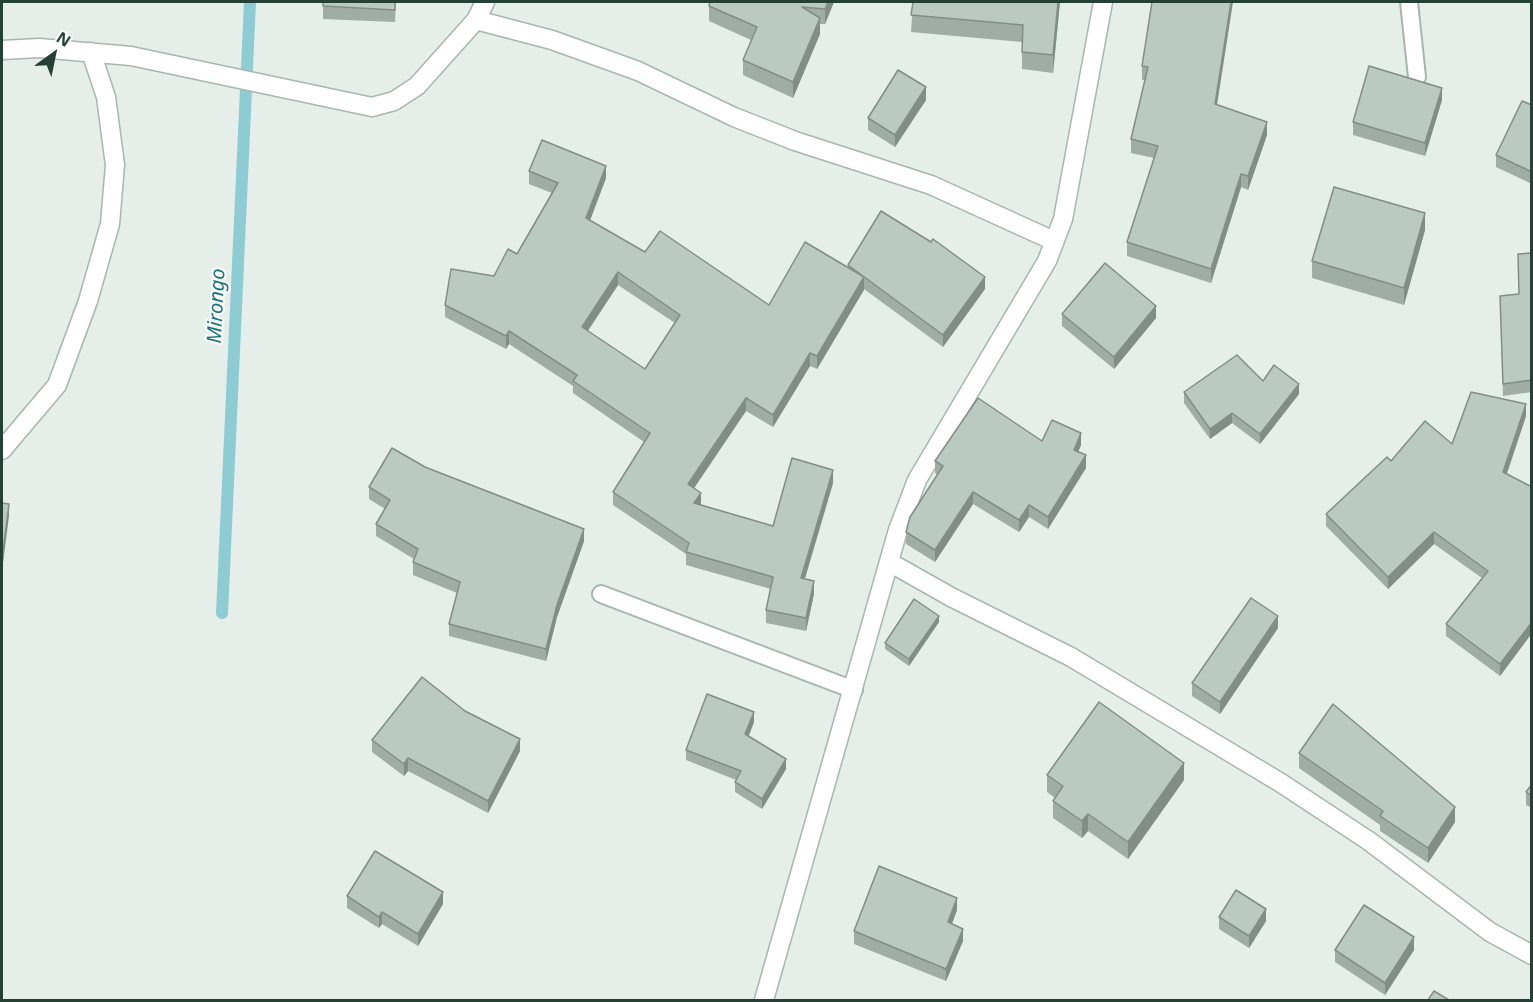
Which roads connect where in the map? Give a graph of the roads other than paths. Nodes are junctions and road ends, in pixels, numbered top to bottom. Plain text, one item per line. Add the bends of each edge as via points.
1 (485, 2) edge
2 (1103, 2) edge
3 (1409, 2) edge
4 (476, 20) junction
5 (2, 50) edge
6 (91, 52) junction
7 (1417, 77) dead end
8 (1054, 241) junction
9 (2, 450) edge
10 (889, 562) junction
11 (601, 594) dead end
12 (854, 690) junction
13 (1532, 955) edge
14 (764, 1000) edge

1 - 4 street
2 - 8 street via 1063,219
3 - 7 lane
4 - 6 street via 417,86 394,101 372,107 131,56
4 - 8 street via 552,40 638,71 734,117 932,185
5 - 6 street
6 - 9 street via 106,97 115,165 110,224 88,301 57,385
8 - 10 street via 1047,261 917,480
10 - 12 street
10 - 13 street via 1071,657 1281,783 1369,841 1490,932
11 - 12 lane
12 - 14 street

